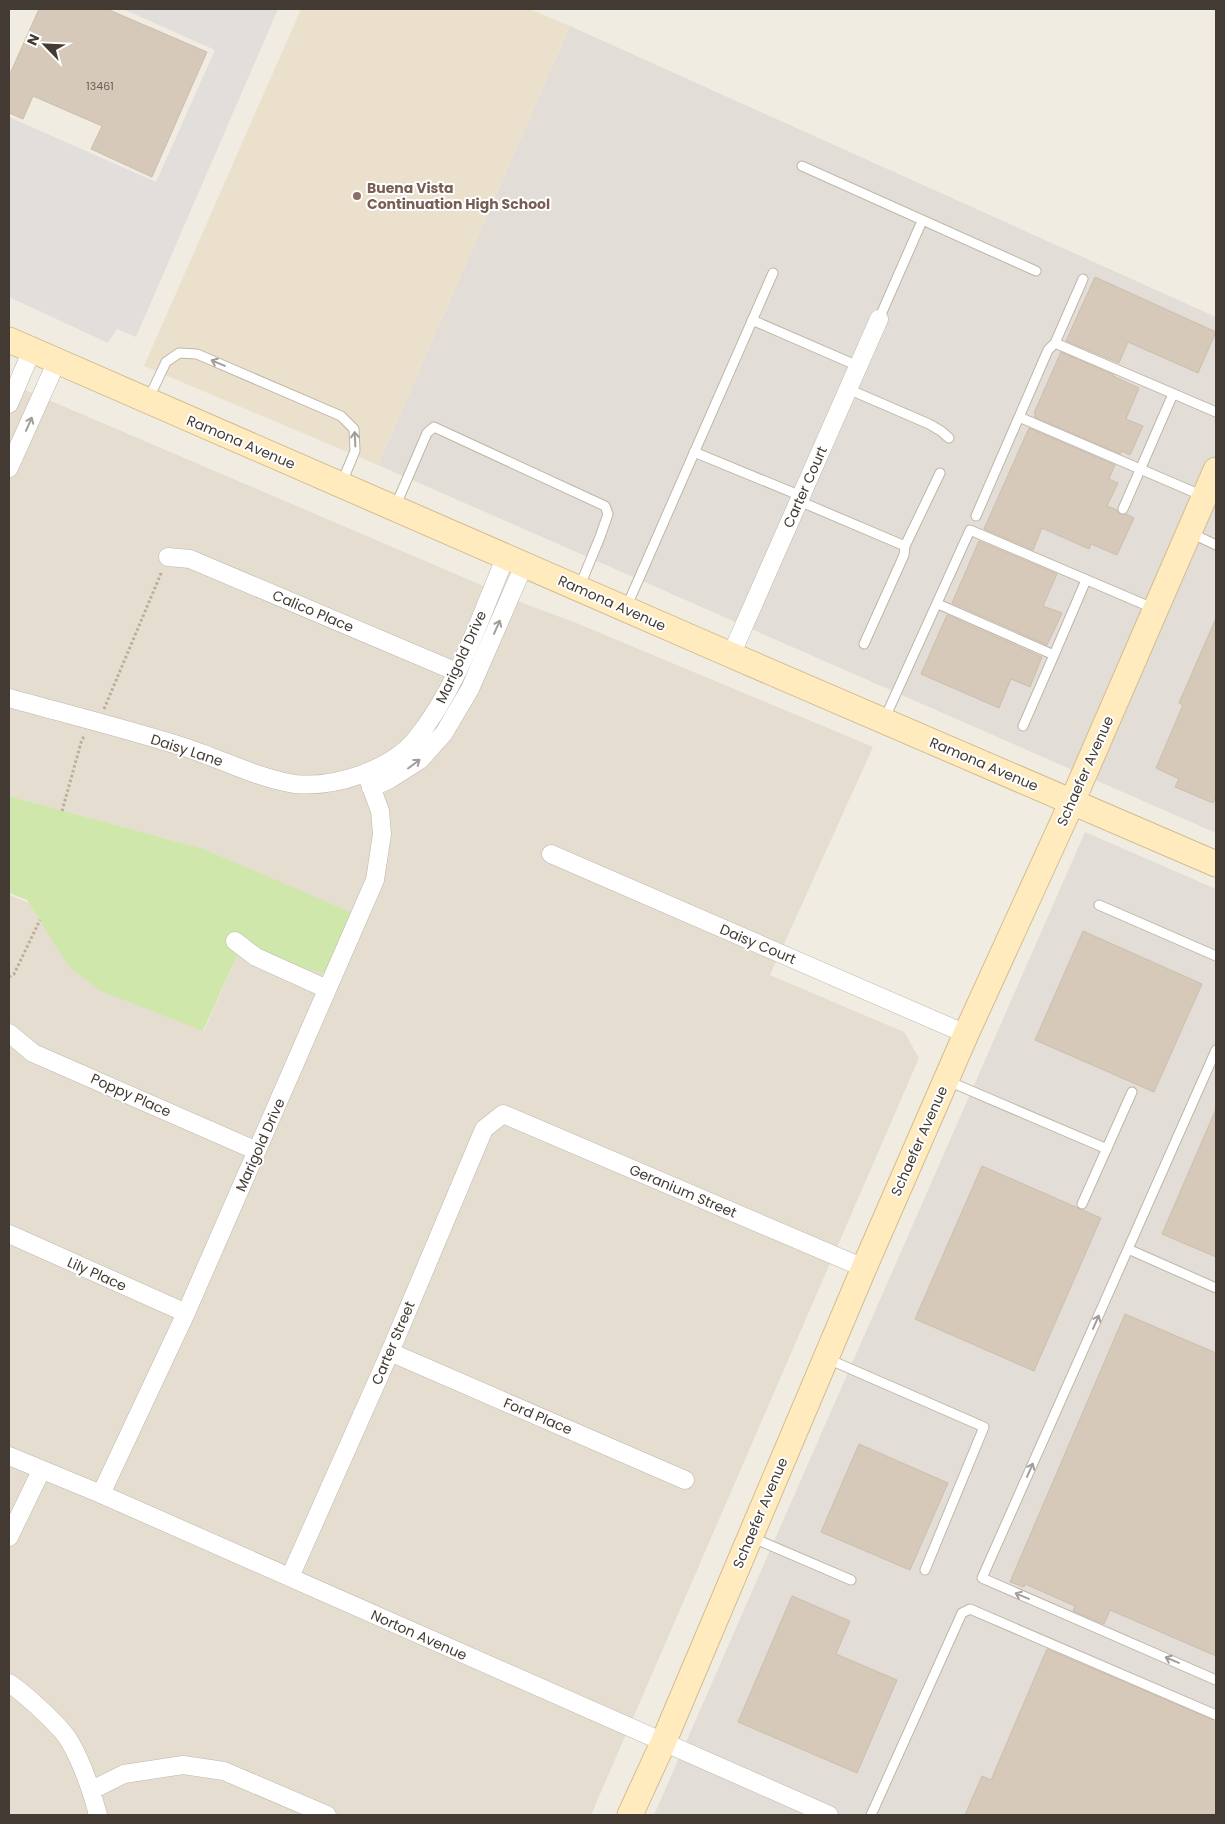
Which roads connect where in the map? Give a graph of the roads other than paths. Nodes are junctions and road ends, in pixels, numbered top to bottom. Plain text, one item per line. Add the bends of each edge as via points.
1 (802, 166) dead end
2 (922, 221) junction
3 (1036, 271) dead end
4 (772, 273) dead end
5 (1082, 279) dead end
6 (878, 319) joint
7 (752, 320) junction
8 (9, 340) edge
9 (1055, 343) junction
10 (32, 350) junction
11 (57, 361) junction
12 (858, 366) junction
13 (848, 389) junction
14 (1173, 394) junction
15 (147, 401) junction
16 (9, 404) edge
17 (1216, 412) edge
18 (1019, 417) junction
19 (949, 438) dead end
20 (694, 452) junction
21 (9, 468) edge
22 (1140, 470) junction
23 (1216, 470) edge
24 (940, 473) dead end
25 (341, 485) junction
26 (1205, 496) junction
27 (800, 498) junction
28 (394, 508) junction
29 (1123, 509) dead end
30 (976, 516) dead end
31 (1189, 532) junction
32 (1216, 544) edge
33 (906, 546) junction
34 (168, 557) road end
35 (515, 560) junction
36 (1086, 580) junction
37 (579, 588) junction
38 (938, 604) junction
39 (626, 608) junction
40 (1156, 609) junction
41 (864, 644) dead end
42 (731, 655) junction
43 (1054, 655) junction
44 (457, 672) junction
45 (9, 698) edge
46 (884, 720) junction
47 (1023, 726) dead end
48 (369, 780) junction
49 (1072, 802) junction
50 (551, 854) dead end
51 (1216, 864) edge
52 (1099, 905) dead end
53 (235, 941) dead end
54 (1216, 956) edge
55 (327, 989) junction
56 (9, 1033) edge
57 (966, 1034) junction
58 (1216, 1050) edge
59 (946, 1080) junction
60 (1132, 1092) dead end
61 (503, 1114) joint
62 (1107, 1149) junction
63 (257, 1151) junction
64 (1082, 1204) dead end
65 (9, 1234) edge
66 (1128, 1249) junction
67 (864, 1268) junction
68 (1216, 1288) edge
69 (186, 1313) junction
70 (390, 1352) junction
71 (826, 1358) junction
72 (9, 1456) edge
73 (41, 1471) junction
74 (685, 1480) dead end
75 (101, 1494) junction
76 (9, 1537) edge
77 (750, 1537) junction
78 (924, 1570) dead end
79 (290, 1577) junction
80 (851, 1580) dead end
81 (1216, 1680) edge
82 (9, 1683) edge
83 (1216, 1715) edge
84 (663, 1743) junction
85 (92, 1790) junction
86 (98, 1815) edge
87 (327, 1815) edge
88 (630, 1815) edge
89 (829, 1815) edge
90 (872, 1815) edge

1 - 2 lane
2 - 3 lane
2 - 6 lane
4 - 7 lane
5 - 9 lane
6 - 12 street, Carter Court
7 - 12 lane
7 - 20 lane
8 - 10 street, Ramona Avenue
9 - 14 lane
9 - 18 lane via 1048,350
10 - 11 street, Ramona Avenue
10 - 16 street
11 - 15 street, Ramona Avenue
21 -> 11 street
12 - 13 street, Carter Court
13 - 19 lane via 929,424
13 - 27 street, Carter Court
14 - 17 lane
14 - 22 lane
15 - 25 street, Ramona Avenue
25 -> 15 lane via 355,451 354,429 341,416 197,354 179,353 166,362
18 - 22 lane
18 - 30 lane
20 - 27 lane
20 - 39 lane
22 - 26 lane
22 - 29 lane
23 - 26 street, Schaefer Avenue
24 - 33 lane
25 - 28 street, Ramona Avenue
26 - 31 street, Schaefer Avenue
27 - 33 lane
27 - 42 street, Carter Court
28 - 35 street, Ramona Avenue
28 - 37 lane via 427,433 434,427 605,506 608,514
31 - 32 lane
31 - 40 street, Schaefer Avenue
33 - 41 lane
34 - 44 street, Calico Place via 190,559
35 - 37 street, Ramona Avenue
35 - 44 street, Marigold Drive
48 -> 35 street, Marigold Drive via 390,779 420,760 444,733 470,689
36 - 38 lane via 970,530
36 - 40 lane
36 - 43 lane
37 - 39 street, Ramona Avenue
38 - 43 lane
38 - 46 lane
39 - 42 street, Ramona Avenue
40 - 49 street, Schaefer Avenue
42 - 46 street, Ramona Avenue
43 - 47 lane
44 - 48 street, Marigold Drive via 414,741
45 - 48 street, Daisy Lane via 184,747 296,784
46 - 49 street, Ramona Avenue
48 - 55 street, Marigold Drive via 380,811 382,834 375,880
49 - 51 street, Ramona Avenue
49 - 57 street, Schaefer Avenue
50 - 57 street, Daisy Court
52 - 54 lane
53 - 55 street via 256,957
55 - 63 street, Marigold Drive
56 - 63 street, Poppy Place via 34,1053
57 - 59 street, Schaefer Avenue
58 - 66 lane
59 - 62 lane
59 - 67 street, Schaefer Avenue
60 - 62 lane
61 - 67 street, Geranium Street
61 - 70 street, Carter Street via 484,1128
62 - 64 lane
63 - 69 street, Marigold Drive
65 - 69 street, Lily Place
66 - 68 lane
81 -> 66 lane via 982,1578
67 - 71 street, Schaefer Avenue
69 - 75 street, Marigold Drive
70 - 74 street, Ford Place
70 - 79 street, Carter Street
71 - 77 street, Schaefer Avenue
71 - 78 lane via 984,1427
72 - 73 street, Norton Avenue
73 - 75 street, Norton Avenue
73 - 76 street
75 - 79 street, Norton Avenue
77 - 80 lane
77 - 84 street, Schaefer Avenue
79 - 84 street, Norton Avenue
82 - 85 street via 70,1741
83 - 90 lane via 970,1609 962,1613
84 - 88 street, Schaefer Avenue
84 - 89 street, Norton Avenue
85 - 86 street
85 - 87 street via 124,1774 183,1765 224,1771

